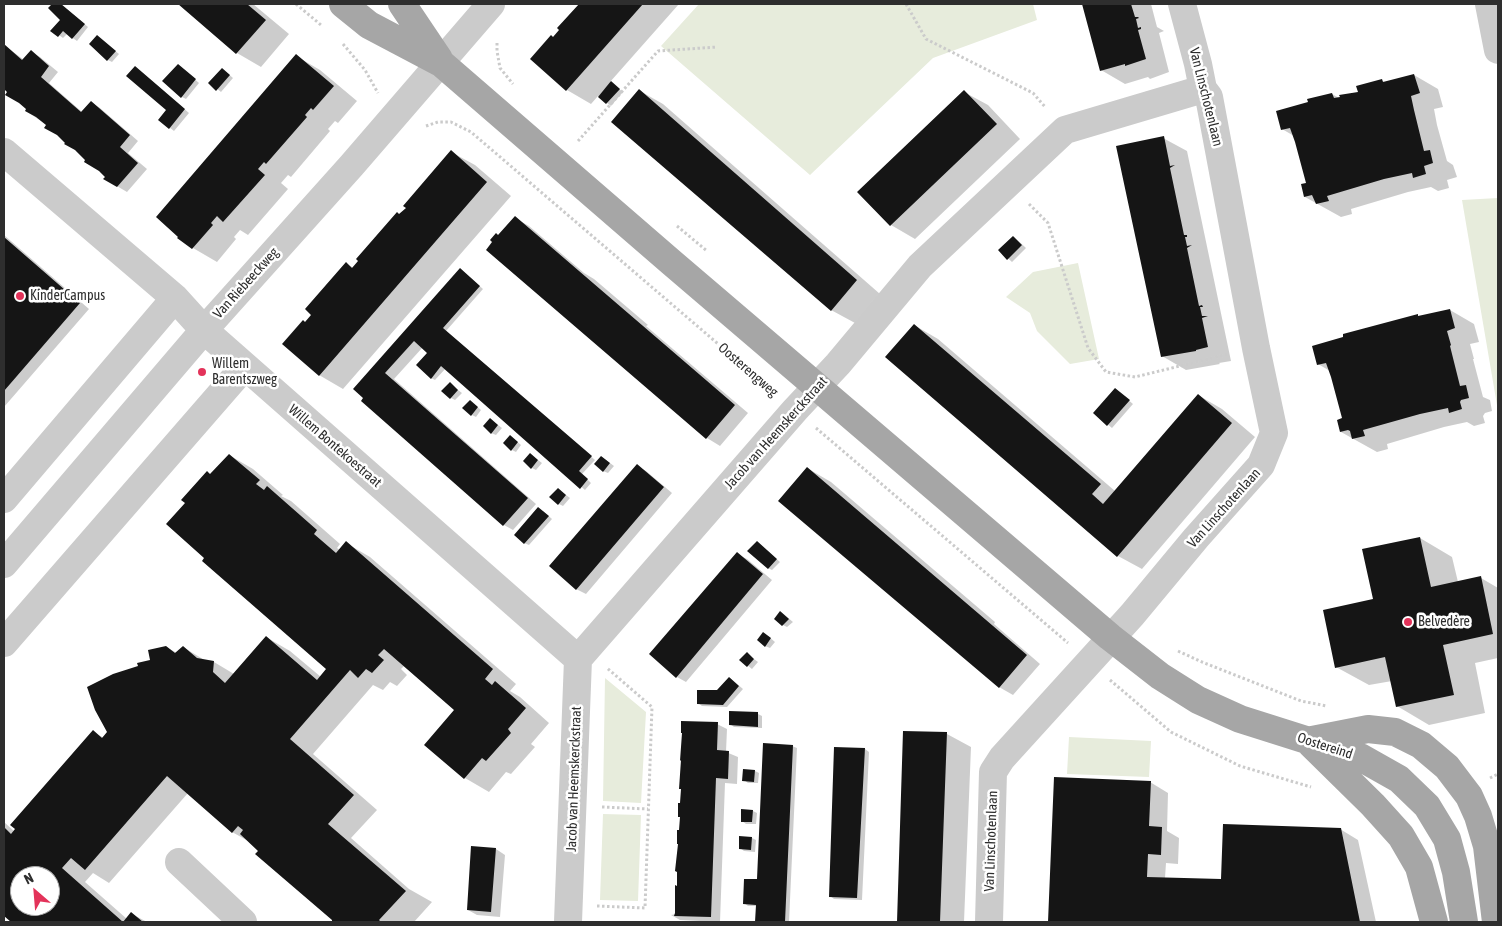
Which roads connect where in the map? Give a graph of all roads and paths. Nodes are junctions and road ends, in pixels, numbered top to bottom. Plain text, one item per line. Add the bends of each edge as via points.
1 (296, 4) edge
2 (343, 4) edge
3 (402, 4) edge
4 (906, 4) edge
5 (1182, 4) edge
6 (1489, 4) edge
7 (485, 10) edge
8 (325, 29) dead end
9 (339, 41) dead end
10 (717, 47) dead end
11 (1498, 50) edge
12 (441, 62) junction
13 (513, 84) dead end
14 (1202, 89) junction
15 (389, 105) junction
16 (1065, 130) junction
17 (571, 134) dead end
18 (4, 152) edge
19 (1008, 183) junction
20 (675, 224) dead end
21 (712, 256) dead end
22 (175, 298) junction
23 (204, 330) junction
24 (1256, 348) junction
25 (245, 366) junction
26 (817, 387) junction
27 (794, 410) junction
28 (4, 499) edge
29 (4, 564) edge
30 (1110, 637) junction
31 (4, 642) edge
32 (578, 659) junction
33 (1089, 661) junction
34 (1308, 741) junction
35 (1319, 792) dead end
36 (573, 805) junction
37 (648, 809) junction
38 (179, 862) dead end
39 (569, 913) edge
40 (243, 922) edge
41 (989, 922) edge
42 (1434, 922) edge
43 (1464, 922) edge
44 (1496, 922) edge

1 - 8 path
2 - 12 main road via 369,25
3 - 12 main road
4 - 16 path via 926,39 1033,93
5 - 14 street, Van Linschotenlaan
6 - 11 street
7 - 12 street, Van Riebeeckweg
7 - 13 path via 498,34 500,68
9 - 15 path, Oosterengweg via 365,70 375,91
10 - 17 path via 658,51 578,141
12 - 15 street, Van Riebeeckweg
12 - 26 main road
14 - 16 street, Jacob van Heemskerckstraat
14 - 24 street, Van Linschotenlaan via 1209,98
15 - 23 street, Van Riebeeckweg via 352,165
15 - 27 path, Oosterengweg via 418,128 451,122 471,132
16 - 19 street, Jacob van Heemskerckstraat
18 - 22 street, Willem Bontekoestraat
19 - 24 path via 1048,223 1088,348 1106,372 1135,377
19 - 26 street, Jacob van Heemskerckstraat via 920,266
20 - 21 path
22 - 23 street, Willem Bontekoestraat
22 - 28 street
23 - 25 street, Willem Bontekoestraat
23 - 29 street, Van Riebeeckweg
24 - 30 street, Van Linschotenlaan via 1274,433 1261,465
25 - 31 street
25 - 32 street, Willem Bontekoestraat
26 - 27 street, Jacob van Heemskerckstraat
26 - 30 main road
27 - 32 street, Jacob van Heemskerckstraat
27 - 33 path, Oosterengweg
30 - 33 street, Van Linschotenlaan
30 - 34 main road, Oostereind via 1160,676 1198,700 1240,719
32 - 36 street, Jacob van Heemskerckstraat
32 - 37 path via 601,662 652,707
33 - 35 path via 1171,732 1240,766
33 - 41 street, Van Linschotenlaan via 993,772
34 - 42 main road via 1401,836 1419,867
34 - 43 main road, Oostereind via 1360,757 1399,778 1427,806 1447,839
34 - 44 main road via 1368,729 1394,732 1421,746 1448,767 1469,796 1478,816 1486,846
36 - 37 path
36 - 39 street, Jacob van Heemskerckstraat
37 - 39 path via 645,908
38 - 40 street

